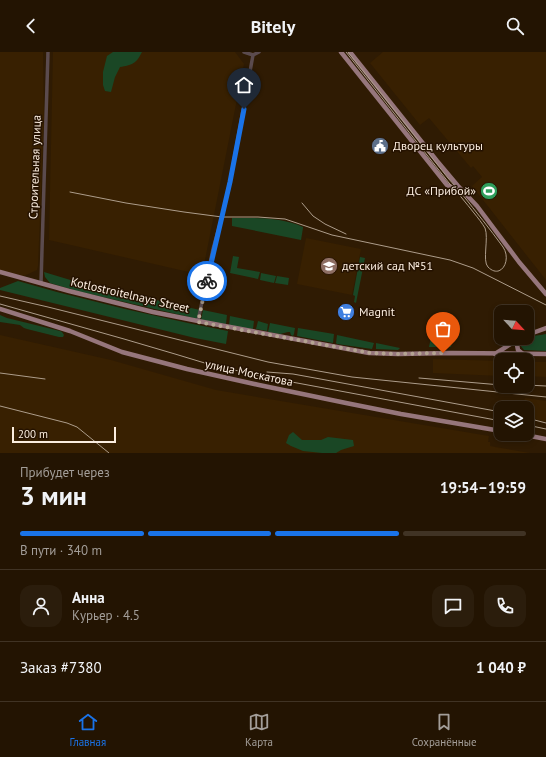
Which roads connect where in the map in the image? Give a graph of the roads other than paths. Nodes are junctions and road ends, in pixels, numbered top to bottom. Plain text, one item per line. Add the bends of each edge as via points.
1 (48, 52) edge
2 (244, 52) edge
3 (259, 52) edge
4 (341, 52) edge
5 (350, 52) edge
6 (253, 55) junction
7 (466, 194) junction
8 (0, 272) edge
9 (41, 283) junction
10 (546, 294) edge
11 (0, 309) edge
12 (198, 322) junction
13 (546, 328) edge
14 (546, 332) edge
15 (534, 333) edge
16 (534, 333) edge
17 (509, 345) edge
18 (497, 353) edge
19 (494, 354) edge
20 (534, 354) edge
21 (546, 354) edge
22 (494, 429) edge
23 (534, 437) edge
24 (546, 439) edge

1 - 9 street, Строительная улица
2 - 6 street
3 - 6 street
4 - 7 main road via 447,185
5 - 7 main road
6 - 12 street via 230,182
7 - 10 main road
8 - 9 main road, Kotlostroitelnaya Street
9 - 12 main road, Kotlostroitelnaya Street
11 - 22 main road, улица Москатова via 70,331 122,352 186,369 401,414
12 - 19 main road, Kotlostroitelnaya Street via 370,353
13 - 15 main road
14 - 16 main road
17 - 18 main road
20 - 21 main road, Kotlostroitelnaya Street
23 - 24 main road

